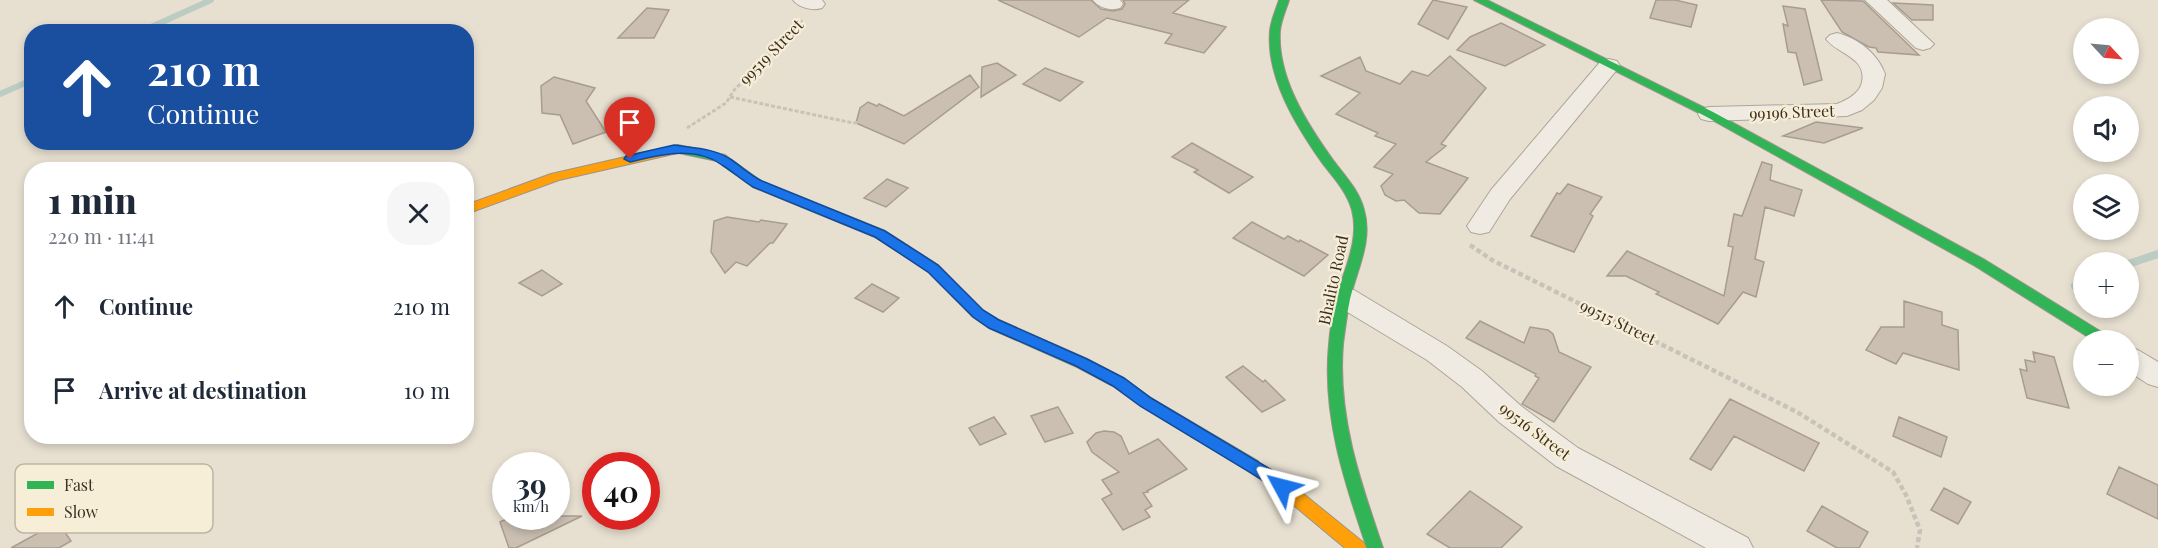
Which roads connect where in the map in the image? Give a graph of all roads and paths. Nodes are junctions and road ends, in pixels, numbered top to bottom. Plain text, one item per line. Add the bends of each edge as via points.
1 (1284, 0) edge
2 (1479, 0) edge
3 (1875, 0) edge
4 (809, 2) edge
5 (1837, 39) dead end
6 (1923, 44) dead end
7 (1609, 66) junction
8 (730, 97) junction
9 (1709, 114) junction
10 (860, 122) dead end
11 (674, 148) junction
12 (474, 207) edge
13 (1480, 226) joint
14 (1344, 297) junction
15 (2087, 330) edge
16 (2139, 364) edge
17 (2158, 376) edge
18 (1358, 548) edge
19 (1375, 548) edge
20 (1736, 548) edge
21 (1917, 548) edge

1 - 14 street, Bhalito Road via 1275,33 1285,82 1308,132 1358,211 1358,251
2 - 7 street
3 - 6 street
4 - 8 path, 99519 Street via 791,34
5 - 9 street, 99196 Street via 1863,56 1873,74 1867,93 1855,106 1839,111
7 - 9 street
7 - 13 street via 1500,195
8 - 10 path
8 - 11 path, 99519 Street via 684,130
9 - 15 street via 1980,263
11 - 12 street via 555,177
11 - 18 street via 721,158 758,184 880,234 933,268 978,314 1118,382 1267,474
13 - 21 path, 99515 Street via 1469,247 1478,253 1797,412 1893,472 1920,530
14 - 19 street, Bhalito Road via 1334,359 1334,393 1351,477
14 - 20 street, 99516 Street via 1437,353 1567,457
16 - 17 street

